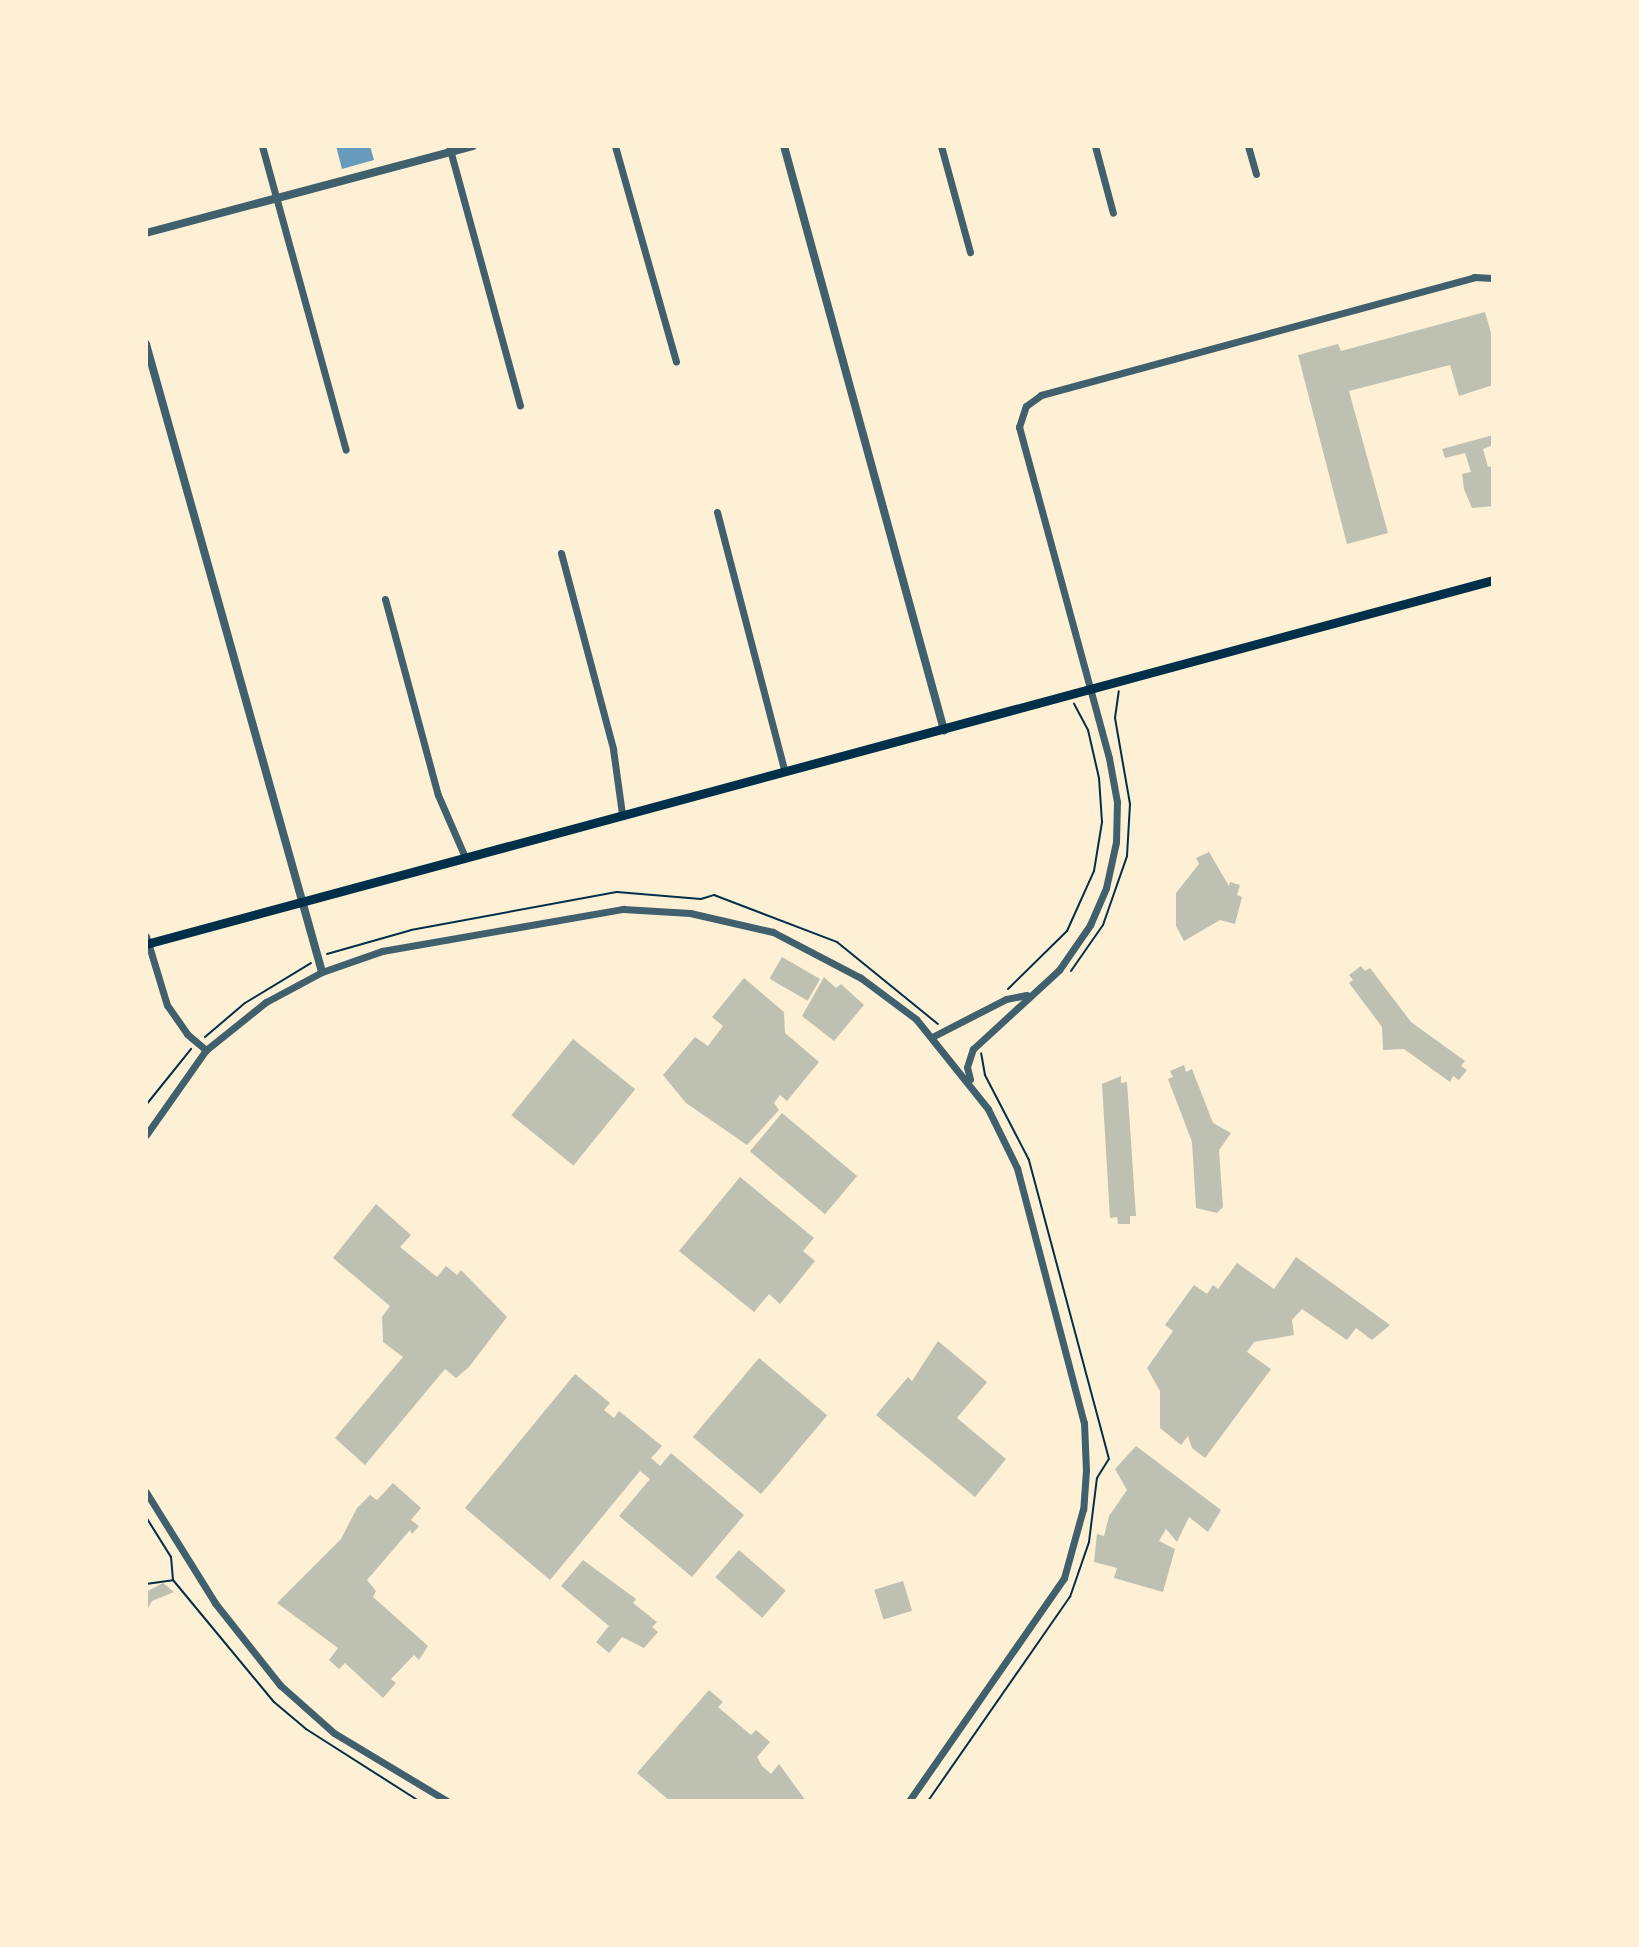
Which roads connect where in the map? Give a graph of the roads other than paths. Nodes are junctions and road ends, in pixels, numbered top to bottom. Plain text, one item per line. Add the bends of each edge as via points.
1 (262, 146) edge
2 (473, 146) edge
3 (615, 146) edge
4 (784, 146) edge
5 (941, 146) edge
6 (1095, 146) edge
7 (1248, 146) edge
8 (450, 149) edge
9 (1256, 174) dead end
10 (277, 198) junction
11 (1113, 213) dead end
12 (146, 233) edge
13 (970, 252) dead end
14 (1493, 278) edge
15 (146, 344) edge
16 (676, 362) dead end
17 (520, 405) dead end
18 (346, 450) dead end
19 (717, 512) dead end
20 (561, 553) dead end
21 (1493, 580) edge
22 (385, 599) dead end
23 (1091, 690) junction
24 (944, 730) junction
25 (784, 769) junction
26 (622, 814) junction
27 (465, 857) junction
28 (299, 902) junction
29 (147, 941) edge
30 (322, 972) junction
31 (1027, 995) junction
32 (932, 1037) junction
33 (206, 1050) junction
34 (971, 1084) junction
35 (146, 1135) edge
36 (146, 1492) edge
37 (447, 1801) edge
38 (909, 1801) edge

1 - 10 street
2 - 8 street
3 - 16 street
4 - 24 street
5 - 13 street
6 - 11 street
7 - 9 street
8 - 10 street
8 - 17 street
10 - 12 street
10 - 18 street
14 - 23 street via 1474,277 1041,395 1026,406 1019,427
15 - 28 street
19 - 25 street
20 - 26 street via 613,749
21 - 23 main road
22 - 27 street via 438,795
23 - 24 main road
23 - 31 street via 1116,787 1111,872 1101,903 1073,951
24 - 25 main road
25 - 26 main road
26 - 27 main road
27 - 28 main road
28 - 29 main road
28 - 30 street
29 - 33 street via 167,1005
30 - 32 street via 382,951 497,928 623,909 690,913 773,932 819,953 916,1019
30 - 33 street via 266,1002
31 - 32 street via 1006,999
31 - 34 street via 1016,1012 973,1049 967,1067
32 - 34 street
33 - 35 street
34 - 38 street via 1017,1168 1084,1423 1083,1509 1064,1578
36 - 37 street via 215,1603 280,1685 334,1733

